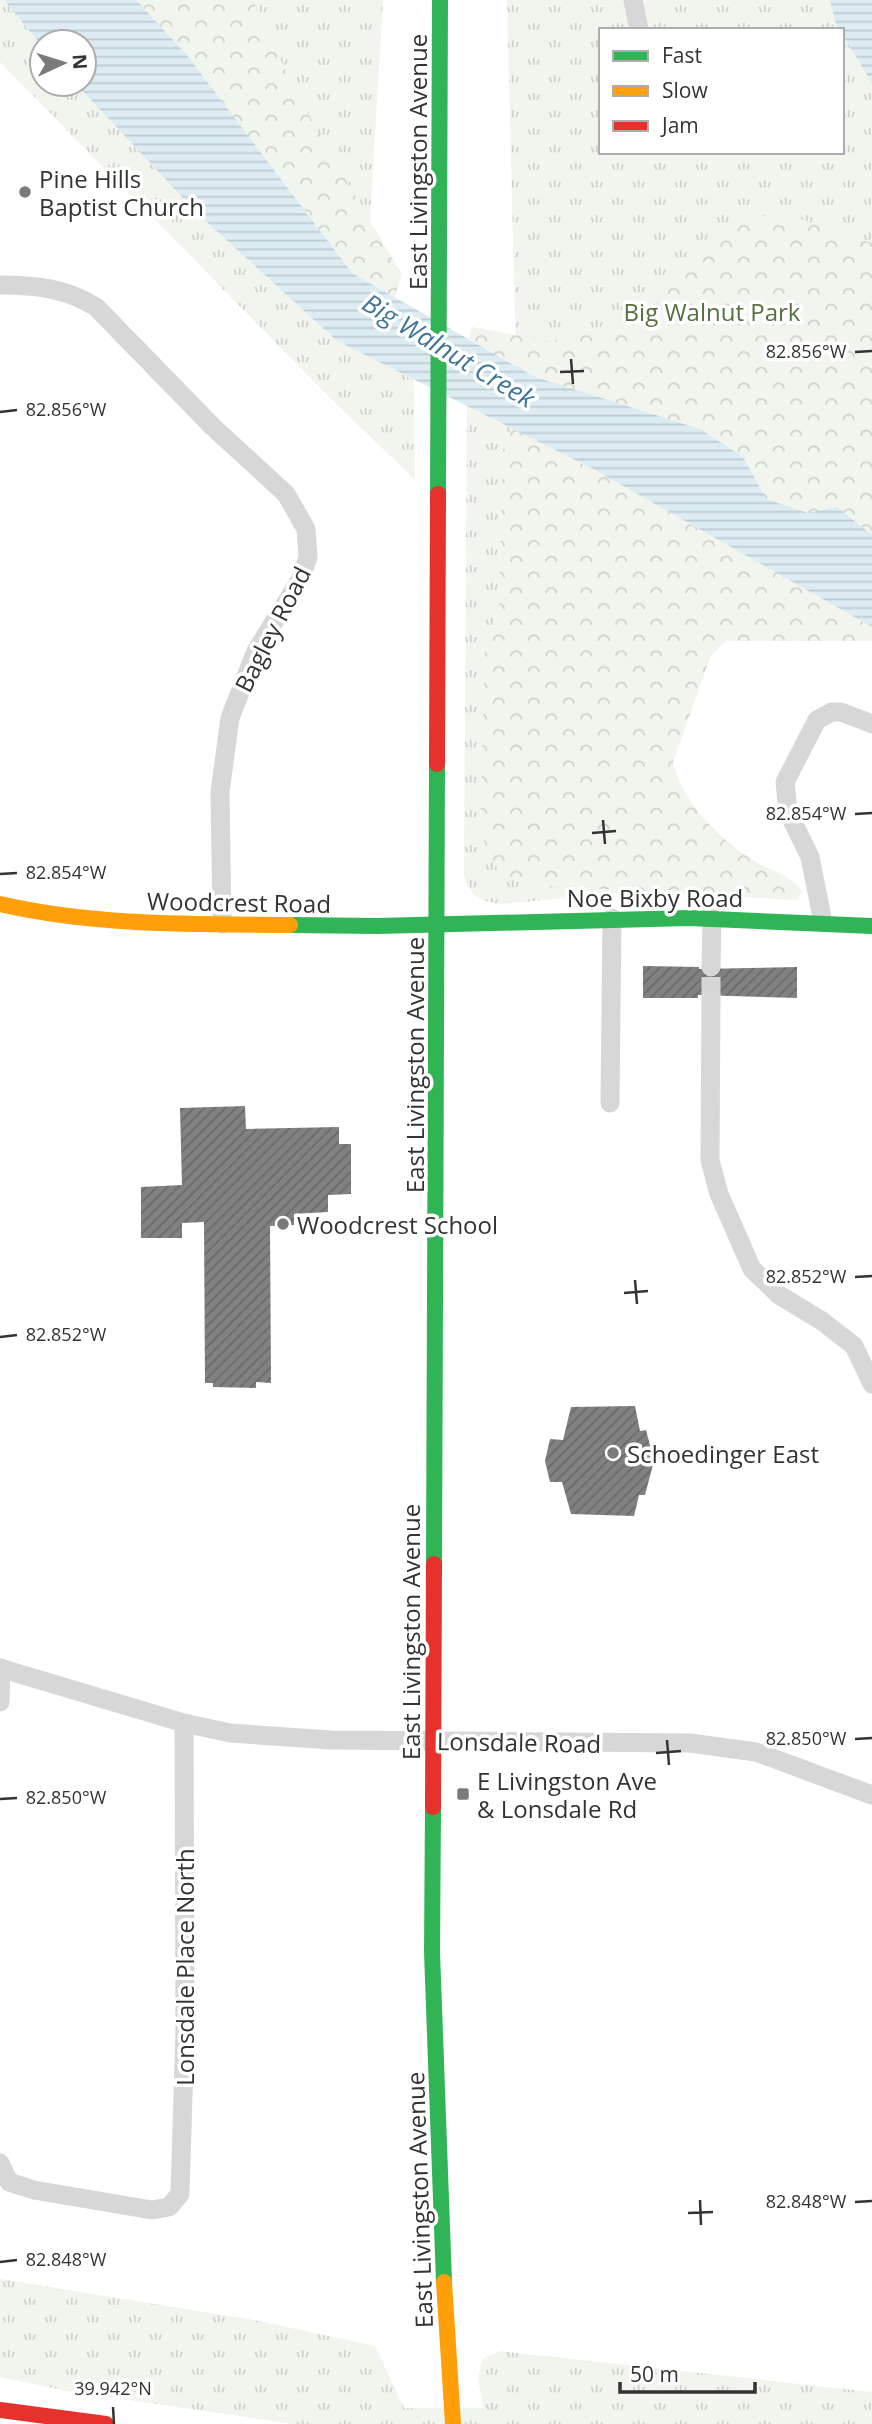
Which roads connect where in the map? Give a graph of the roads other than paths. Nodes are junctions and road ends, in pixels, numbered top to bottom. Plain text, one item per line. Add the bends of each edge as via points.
1 (440, 0) edge
2 (633, 0) edge
3 (639, 28) edge
4 (0, 285) edge
5 (872, 724) edge
6 (0, 904) edge
7 (612, 918) junction
8 (712, 918) junction
9 (823, 922) junction
10 (438, 924) junction
11 (222, 925) junction
12 (872, 926) edge
13 (711, 967) tunnel mouth
14 (711, 996) tunnel mouth
15 (610, 1103) dead end
16 (872, 1384) edge
17 (0, 1668) edge
18 (0, 1702) edge
19 (184, 1723) junction
20 (432, 1741) junction
21 (872, 1795) edge
22 (0, 2163) edge
23 (0, 2410) edge
24 (106, 2424) edge
25 (453, 2424) edge

1 - 10 main road, East Livingston Avenue
2 - 3 street
4 - 11 street, Bagley Road via 47,288 96,307 286,494 306,529 308,558 300,580 256,651 230,718 220,792
5 - 9 street via 841,712 817,720 785,782 788,812 810,857
6 - 11 main road, Woodcrest Road via 122,923
7 - 8 main road, Noe Bixby Road
7 - 10 main road, Noe Bixby Road
7 - 15 street
8 - 9 main road, Noe Bixby Road
8 - 13 street
9 - 12 main road, Noe Bixby Road
10 - 11 main road, Woodcrest Road
10 - 20 main road, East Livingston Avenue
14 - 16 street via 710,1160 743,1253 760,1279 854,1346
17 - 18 street
17 - 19 street, Lonsdale Road
19 - 20 street, Lonsdale Road via 277,1737
19 - 22 street, Lonsdale Place North via 180,2194 169,2207 152,2210 34,2190 9,2182
20 - 21 street, Lonsdale Road via 690,1743 756,1752
20 - 25 main road, East Livingston Avenue via 432,1952
23 - 24 main road

